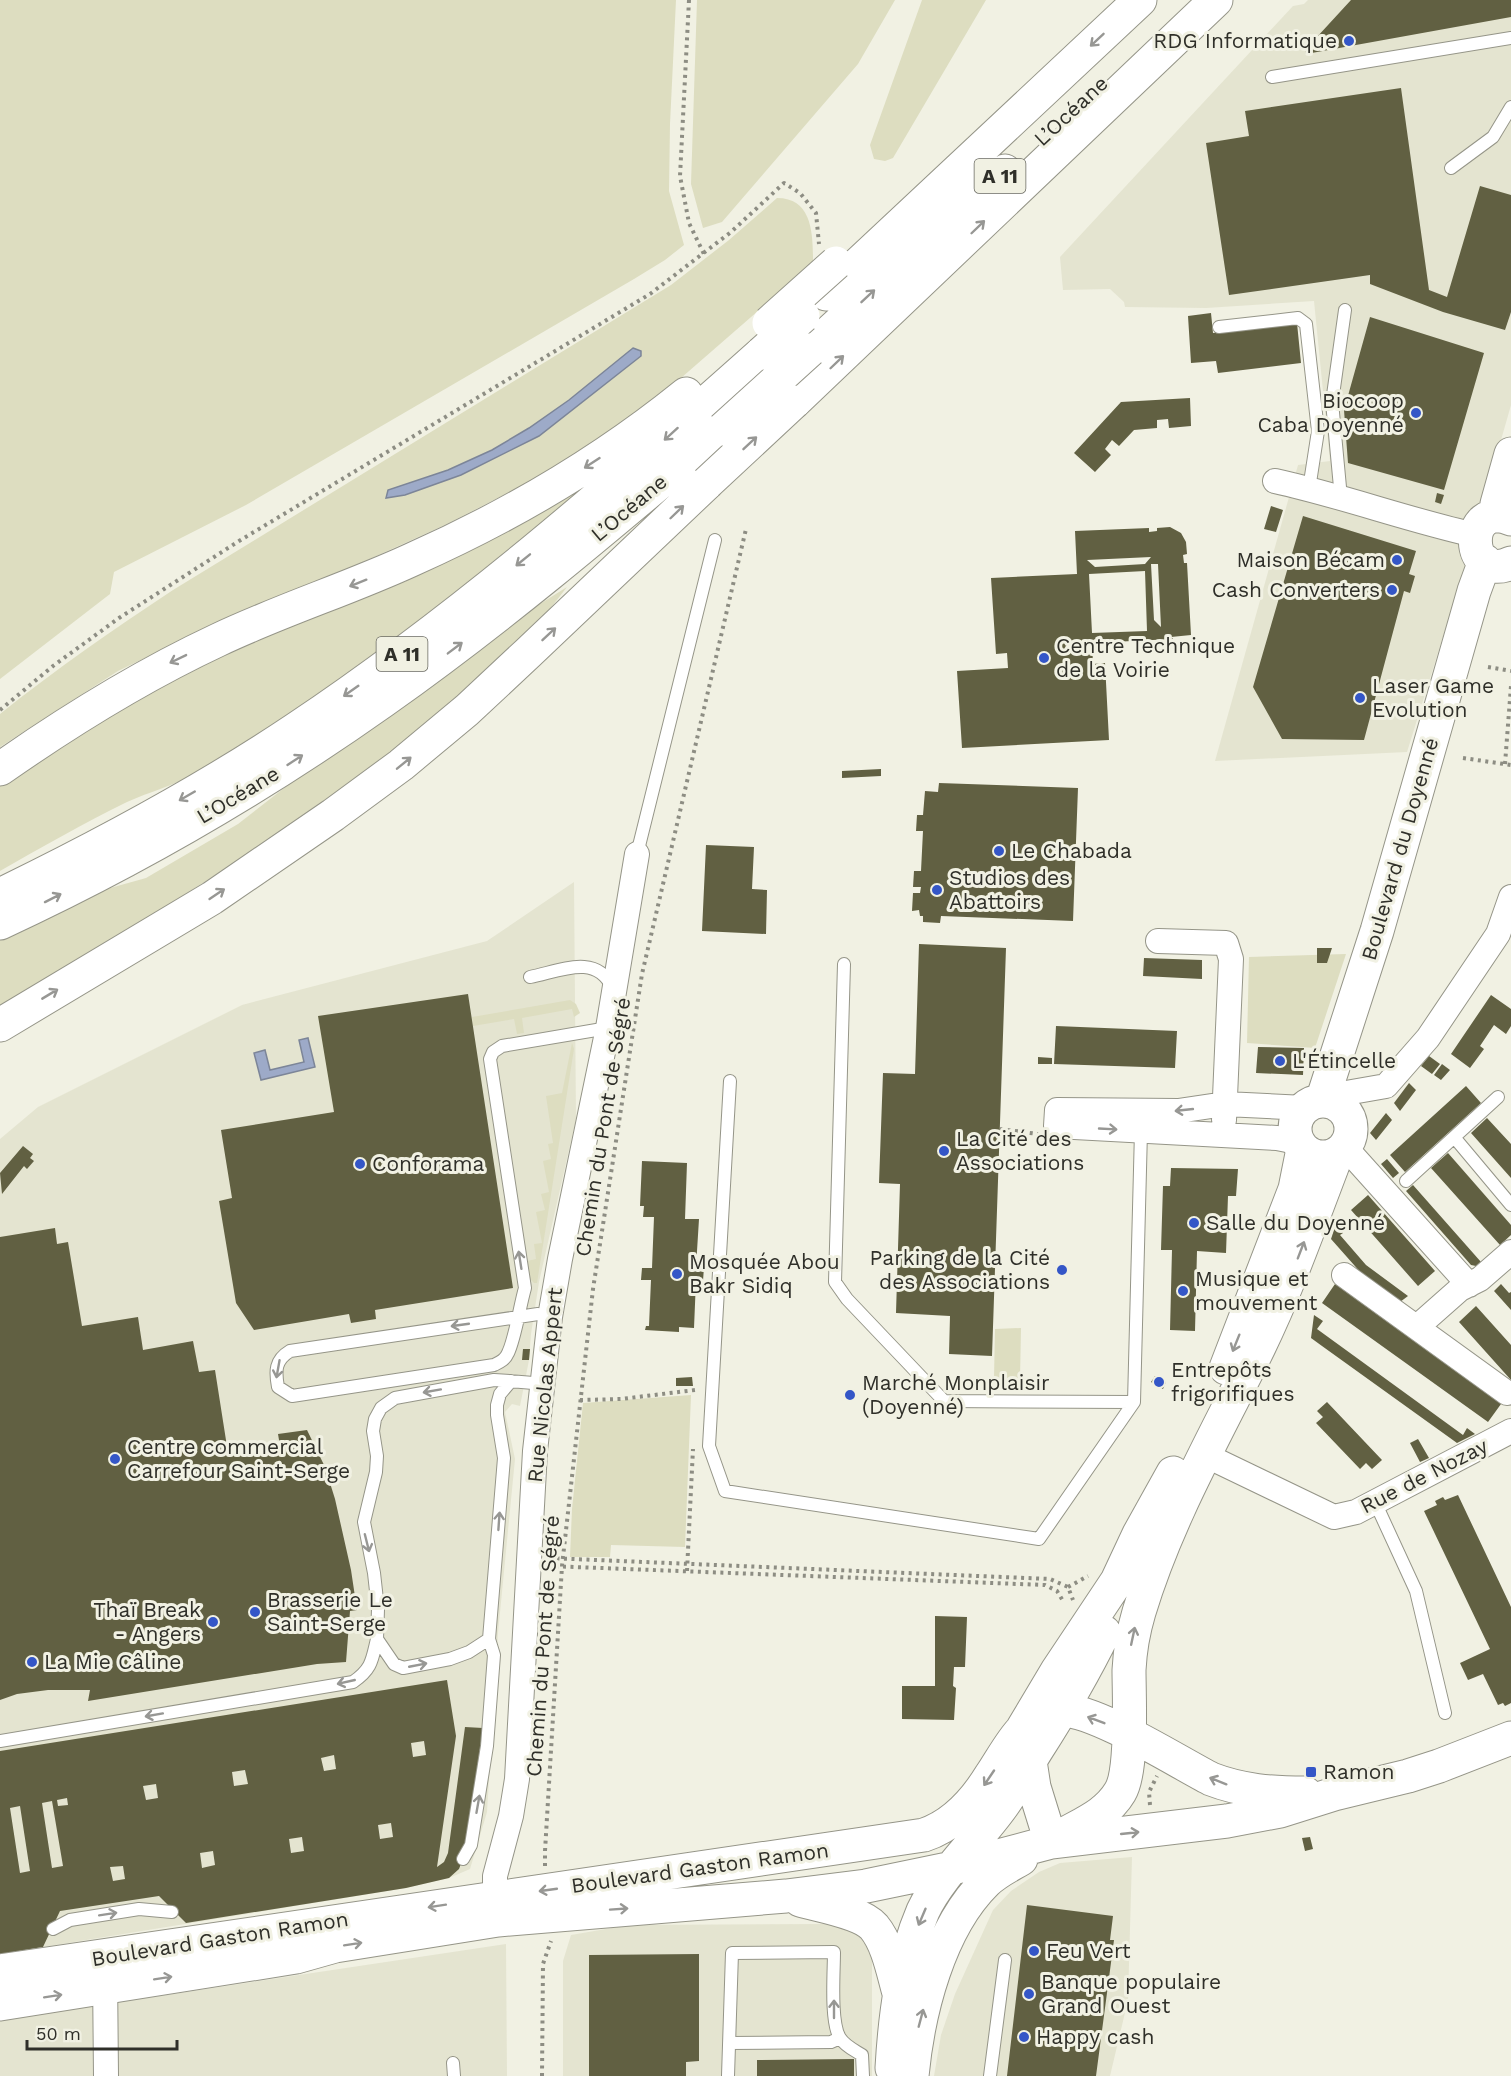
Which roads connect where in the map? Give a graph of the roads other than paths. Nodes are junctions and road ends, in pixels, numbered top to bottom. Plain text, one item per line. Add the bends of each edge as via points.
1 (1140, 0) edge
2 (1189, 0) edge
3 (1216, 0) edge
4 (1511, 38) edge
5 (1272, 77) dead end
6 (1511, 107) edge
7 (1451, 168) dead end
8 (934, 193) junction
9 (1345, 310) dead end
10 (1220, 327) dead end
11 (766, 338) junction
12 (1511, 454) edge
13 (1275, 481) dead end
14 (1309, 489) junction
15 (1341, 498) junction
16 (715, 540) dead end
17 (1496, 543) edge
18 (0, 769) edge
19 (638, 854) joint
20 (0, 895) edge
21 (1511, 897) edge
22 (0, 923) edge
23 (1158, 941) dead end
24 (844, 964) dead end
25 (530, 977) dead end
26 (614, 991) junction
27 (0, 1025) edge
28 (608, 1028) junction
29 (730, 1081) dead end
30 (1498, 1097) dead end
31 (1328, 1102) junction
32 (1225, 1104) junction
33 (1142, 1121) junction
34 (1223, 1134) junction
35 (1454, 1137) junction
36 (1300, 1146) junction
37 (1341, 1150) junction
38 (1406, 1181) dead end
39 (1511, 1205) edge
40 (1511, 1252) edge
41 (1344, 1275) dead end
42 (1469, 1285) junction
43 (518, 1317) junction
44 (550, 1317) junction
45 (1417, 1327) junction
46 (1224, 1374) junction
47 (511, 1381) junction
48 (542, 1384) junction
49 (1507, 1394) dead end
50 (1134, 1402) junction
51 (1511, 1431) edge
52 (1205, 1455) junction
53 (1375, 1502) junction
54 (1117, 1581) junction
55 (377, 1639) junction
56 (489, 1639) junction
57 (1062, 1710) junction
58 (1445, 1713) dead end
59 (1022, 1730) junction
60 (1128, 1735) junction
61 (1511, 1737) edge
62 (0, 1741) edge
63 (1030, 1761) junction
64 (1334, 1794) junction
65 (1051, 1842) junction
66 (463, 1859) dead end
67 (959, 1860) junction
68 (786, 1896) junction
69 (497, 1909) junction
70 (172, 1912) dead end
71 (53, 1929) dead end
72 (1005, 1960) dead end
73 (0, 1971) edge
74 (105, 1972) junction
75 (899, 1993) junction
76 (0, 2004) edge
77 (840, 2038) junction
78 (729, 2043) junction
79 (453, 2063) dead end
80 (106, 2076) edge
81 (454, 2076) edge
82 (728, 2076) edge
83 (863, 2076) edge
84 (891, 2076) edge
85 (912, 2076) edge
86 (990, 2076) edge

1 -> 8 main road, L’Océane / A 11
22 -> 2 main road, L’Océane / A 11, bridge via 106,871 244,793 374,707 480,629 723,429
27 -> 3 main road, bridge via 212,898 401,765 502,678
4 - 5 lane
6 - 7 lane via 1493,136
8 - 11 main road, L’Océane / A 11, bridge via 826,294
8 - 11 main road, bridge via 828,257
9 - 15 lane via 1332,402
10 - 14 lane via 1298,318 1306,324 1318,431
11 -> 18 main road via 605,455 555,486 412,560 166,665
11 -> 20 main road, L’Océane / A 11 via 637,465 549,540 360,684 205,786
12 - 17 main road, Boulevard du Doyenné via 1497,504
13 - 14 street
14 - 15 street
15 - 17 street
16 - 19 lane
17 - 31 main road, Boulevard du Doyenné via 1474,591
19 - 26 street, Rue Nicolas Appert
21 - 31 street via 1498,934 1428,1038 1386,1086
23 - 32 street via 1226,943 1231,959
24 - 50 lane via 835,1282 944,1401
25 - 26 lane via 579,966 593,967 607,976
26 - 28 street, Rue Nicolas Appert
43 -> 28 lane via 525,1288 490,1059 502,1046
28 - 44 street, Rue Nicolas Appert
29 - 50 lane via 709,1446 725,1491 1039,1539
30 - 35 lane
31 - 32 street
31 - 36 main road, Boulevard du Doyenné via 1295,1124
31 - 37 main road, Boulevard du Doyenné via 1346,1114 1351,1131
32 -> 33 street
32 - 34 street
33 -> 34 street
33 - 50 lane
34 - 36 street via 1277,1138
35 - 38 lane
35 - 39 lane
36 - 37 main road via 1315,1157 1330,1157
36 -> 46 main road, Boulevard du Doyenné via 1295,1189
37 - 42 street
52 -> 37 main road, Boulevard du Doyenné via 1292,1274
40 - 42 street
41 - 45 street
42 - 45 street
43 -> 43 lane via 290,1351 277,1365 278,1387 292,1396 494,1365 509,1352
43 - 44 lane
44 - 48 street, Rue Nicolas Appert
45 - 49 street
46 - 52 main road, Boulevard du Doyenné via 1218,1404 1200,1442
46 - 54 main road, Boulevard du Doyenné
47 - 48 lane
47 -> 55 lane via 495,1380 395,1398 381,1408 375,1419 376,1472 364,1522 374,1572
56 -> 47 lane via 504,1458 497,1405
48 - 69 street, Rue Nicolas Appert via 535,1450 538,1561 517,1779 495,1876
51 - 53 street, Rue de Nozay
52 - 53 street, Rue de Nozay via 1334,1516 1356,1512
60 -> 52 main road, Boulevard du Doyenné via 1131,1642 1139,1612 1180,1503
53 - 58 lane via 1416,1590
54 - 57 main road, Boulevard du Doyenné via 1104,1632
54 - 59 main road, Boulevard du Doyenné
55 -> 56 lane via 394,1664 403,1668 450,1659
55 -> 62 lane via 371,1664 353,1682
66 -> 56 lane via 471,1845 487,1746 494,1656
57 - 59 main road, Boulevard Gaston Ramon via 1046,1713
60 -> 57 main road, Boulevard Gaston Ramon via 1092,1718
57 - 63 main road, Boulevard du Doyenné
59 -> 69 main road, Boulevard Gaston Ramon via 967,1806 949,1823 924,1835
64 -> 60 main road, Boulevard Gaston Ramon via 1236,1788
60 - 65 main road, Boulevard du Doyenné via 1124,1785 1115,1799 1097,1816
61 - 64 main road, Boulevard Gaston Ramon via 1439,1766
63 - 65 main road
63 - 67 main road, Boulevard du Doyenné via 1003,1806
65 -> 64 main road, Boulevard Gaston Ramon via 1227,1821 1280,1812
65 - 67 main road, Boulevard Gaston Ramon
85 -> 65 main road via 918,2030 930,1985 966,1906 995,1875
67 - 68 main road, Boulevard Gaston Ramon via 866,1886
67 -> 75 main road, Boulevard du Doyenné via 924,1910
69 -> 68 main road, Boulevard Gaston Ramon
68 - 75 main road via 856,1916 874,1927
69 - 74 main road, Boulevard Gaston Ramon via 296,1957
71 -> 70 lane via 70,1920 139,1909
72 - 86 lane
73 - 74 main road, Boulevard Gaston Ramon
76 -> 74 main road, Boulevard Gaston Ramon
74 - 80 street
75 - 84 main road
77 - 78 lane via 831,2042
77 -> 78 lane via 834,2020 834,1952 732,1953
77 - 83 lane via 862,2055
78 - 82 lane
79 - 81 lane

